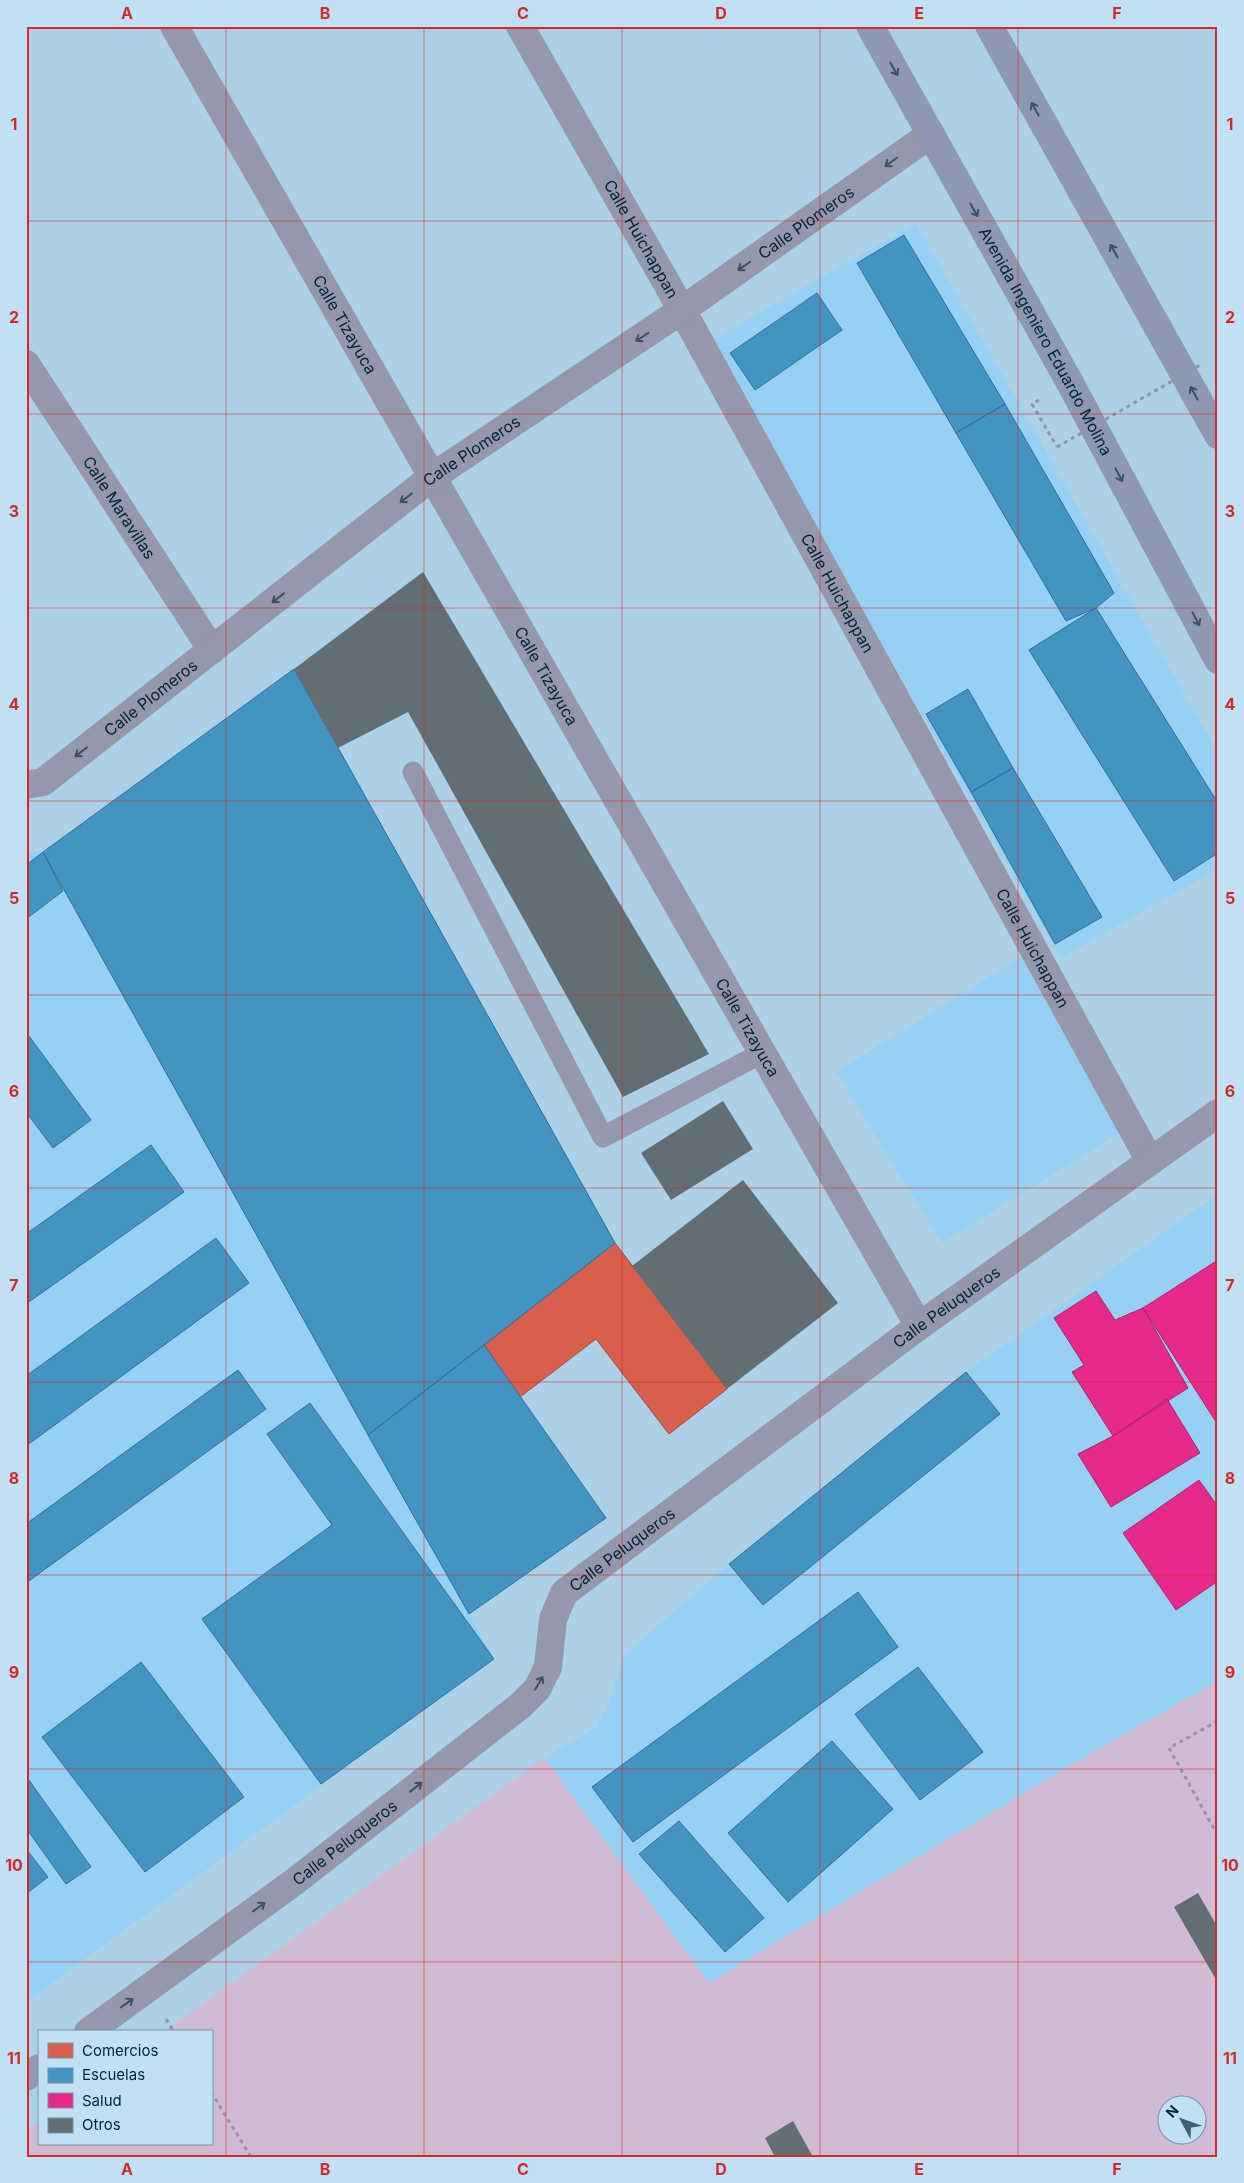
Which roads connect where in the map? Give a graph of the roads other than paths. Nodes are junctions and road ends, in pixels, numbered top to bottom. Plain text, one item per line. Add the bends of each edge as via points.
1 (174, 26) edge
2 (520, 26) edge
3 (870, 26) edge
4 (989, 26) edge
5 (931, 134) junction
6 (682, 310) junction
7 (26, 364) edge
8 (1218, 436) edge
9 (432, 477) junction
10 (212, 650) junction
11 (1218, 660) edge
12 (413, 772) dead end
13 (26, 785) edge
14 (762, 1053) junction
15 (1218, 1113) edge
16 (1150, 1161) junction
17 (918, 1326) junction
18 (91, 2030) edge
19 (38, 2069) edge
20 (26, 2077) edge

1 - 9 street, Calle Tizayuca
2 - 6 street, Calle Huichappan
3 -> 5 main road, Avenida Ingeniero Eduardo Molina
8 -> 4 main road
5 -> 6 street, Calle Plomeros
5 -> 11 main road, Avenida Ingeniero Eduardo Molina via 1073,389
6 -> 9 street, Calle Plomeros
6 - 16 street, Calle Huichappan
7 - 10 street, Calle Maravillas
9 -> 10 street, Calle Plomeros
9 - 14 street, Calle Tizayuca
10 -> 13 street, Calle Plomeros via 43,782
12 - 14 lane via 603,1137
14 - 17 street, Calle Tizayuca
15 - 16 street, Calle Peluqueros
16 - 17 street, Calle Peluqueros
18 -> 17 street, Calle Peluqueros via 294,1882 520,1706 537,1689 548,1667 553,1619 564,1593
19 - 20 street

